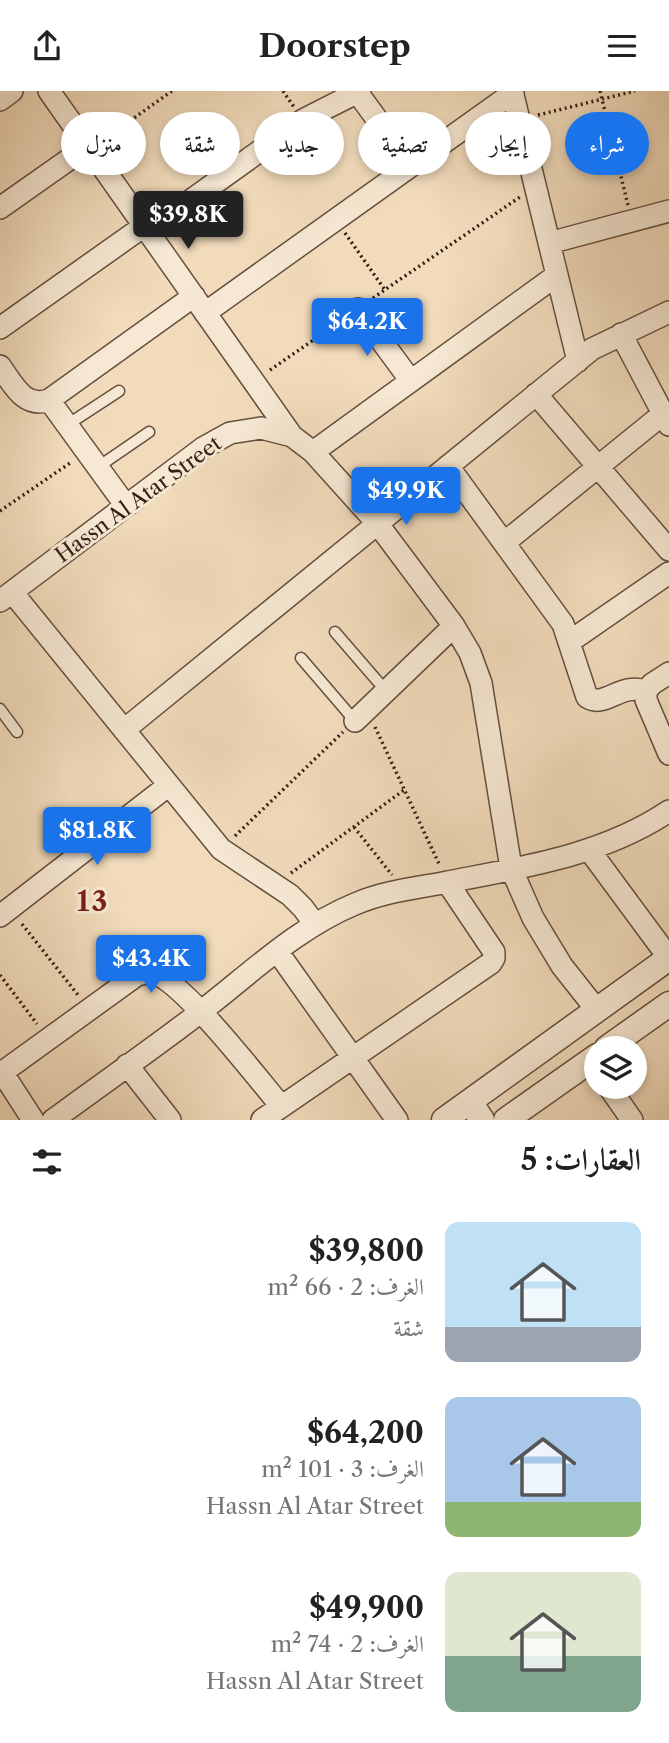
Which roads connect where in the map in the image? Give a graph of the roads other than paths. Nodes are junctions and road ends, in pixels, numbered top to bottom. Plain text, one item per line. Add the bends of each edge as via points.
1 (12, 91) edge
2 (49, 91) edge
3 (358, 92) edge
4 (512, 92) edge
5 (0, 100) edge
6 (64, 112) edge
7 (372, 112) edge
8 (451, 137) edge
9 (61, 166) edge
10 (108, 175) edge
11 (398, 175) edge
12 (0, 208) edge
13 (669, 211) edge
14 (146, 229) junction
15 (549, 243) junction
16 (557, 275) junction
17 (200, 305) junction
18 (358, 309) road end
19 (669, 312) edge
20 (0, 328) edge
21 (621, 334) junction
22 (578, 361) junction
23 (0, 366) edge
24 (411, 381) junction
25 (119, 391) dead end
26 (537, 394) junction
27 (49, 400) junction
28 (663, 407) edge
29 (67, 425) junction
30 (149, 432) dead end
31 (292, 436) junction
32 (313, 452) junction
33 (92, 460) junction
34 (448, 466) junction
35 (598, 466) junction
36 (126, 506) junction
37 (377, 523) junction
38 (504, 543) junction
39 (669, 550) edge
40 (669, 573) edge
41 (6, 596) edge
42 (454, 626) junction
43 (335, 632) dead end
44 (569, 642) junction
45 (300, 658) dead end
46 (669, 673) edge
47 (386, 691) junction
48 (646, 691) junction
49 (1, 711) edge
50 (361, 715) joint
51 (124, 730) junction
52 (18, 732) dead end
53 (669, 754) edge
54 (169, 785) junction
55 (669, 811) edge
56 (590, 851) junction
57 (511, 868) junction
58 (447, 882) junction
59 (5, 912) edge
60 (314, 923) junction
61 (278, 951) junction
62 (669, 958) edge
63 (669, 1004) edge
64 (596, 1009) junction
65 (201, 1011) junction
66 (627, 1036) edge
67 (353, 1058) junction
68 (127, 1065) junction
69 (584, 1067) edge
70 (1, 1073) edge
71 (617, 1099) edge
72 (281, 1107) junction
73 (476, 1111) edge
74 (33, 1120) edge
75 (53, 1120) edge
76 (170, 1120) edge
77 (262, 1120) edge
78 (397, 1120) edge
79 (444, 1120) edge
80 (506, 1120) edge
81 (632, 1120) edge

1 - 5 street
2 - 6 street
3 - 7 street
3 - 14 street via 303,120
4 - 8 street
4 - 15 street
9 - 12 street
10 - 14 street
11 - 17 street
13 - 15 street
14 - 17 street
14 - 20 street
15 - 16 street
16 - 22 street
16 - 24 street
17 - 27 street
17 - 31 street
18 - 24 street
19 - 21 street
21 - 22 street
21 - 28 street
22 - 26 street
23 - 27 street via 28,401
24 - 32 street
25 - 29 lane
26 - 34 street
26 - 35 street
27 - 29 street
28 - 35 street
29 - 33 street
30 - 33 lane
31 - 32 street, Hassn Al Atar Street
31 - 36 street, Hassn Al Atar Street via 261,428 230,433
32 - 37 street, Hassn Al Atar Street
33 - 36 street
34 - 37 street
34 - 38 street
35 - 38 street
35 - 39 street
36 - 41 street, Hassn Al Atar Street
37 - 42 street, Hassn Al Atar Street
37 - 51 street
38 - 44 street via 563,624
40 - 44 street
41 - 51 street
42 - 47 street
42 - 57 street, Hassn Al Atar Street via 481,683
43 - 47 lane
44 - 48 street via 587,697 593,701 627,688
45 - 50 lane
46 - 48 street
47 - 50 street
48 - 53 street
49 - 52 lane
51 - 54 street
54 - 59 street
54 - 60 street via 221,849 290,895
55 - 56 street
56 - 57 street
56 - 62 street
57 - 58 street
57 - 64 street, Hassn Al Atar Street via 533,918
58 - 60 street via 357,903
58 - 67 street via 494,958
60 - 61 street
61 - 65 street
61 - 67 street
62 - 64 street
63 - 66 street
64 - 73 street
65 - 68 street
65 - 70 street via 162,977 150,972 137,975
65 - 72 street
67 - 72 street
67 - 78 street
68 - 75 street
68 - 76 street
69 - 80 street
70 - 74 street
71 - 81 street
72 - 77 street
73 - 79 street

